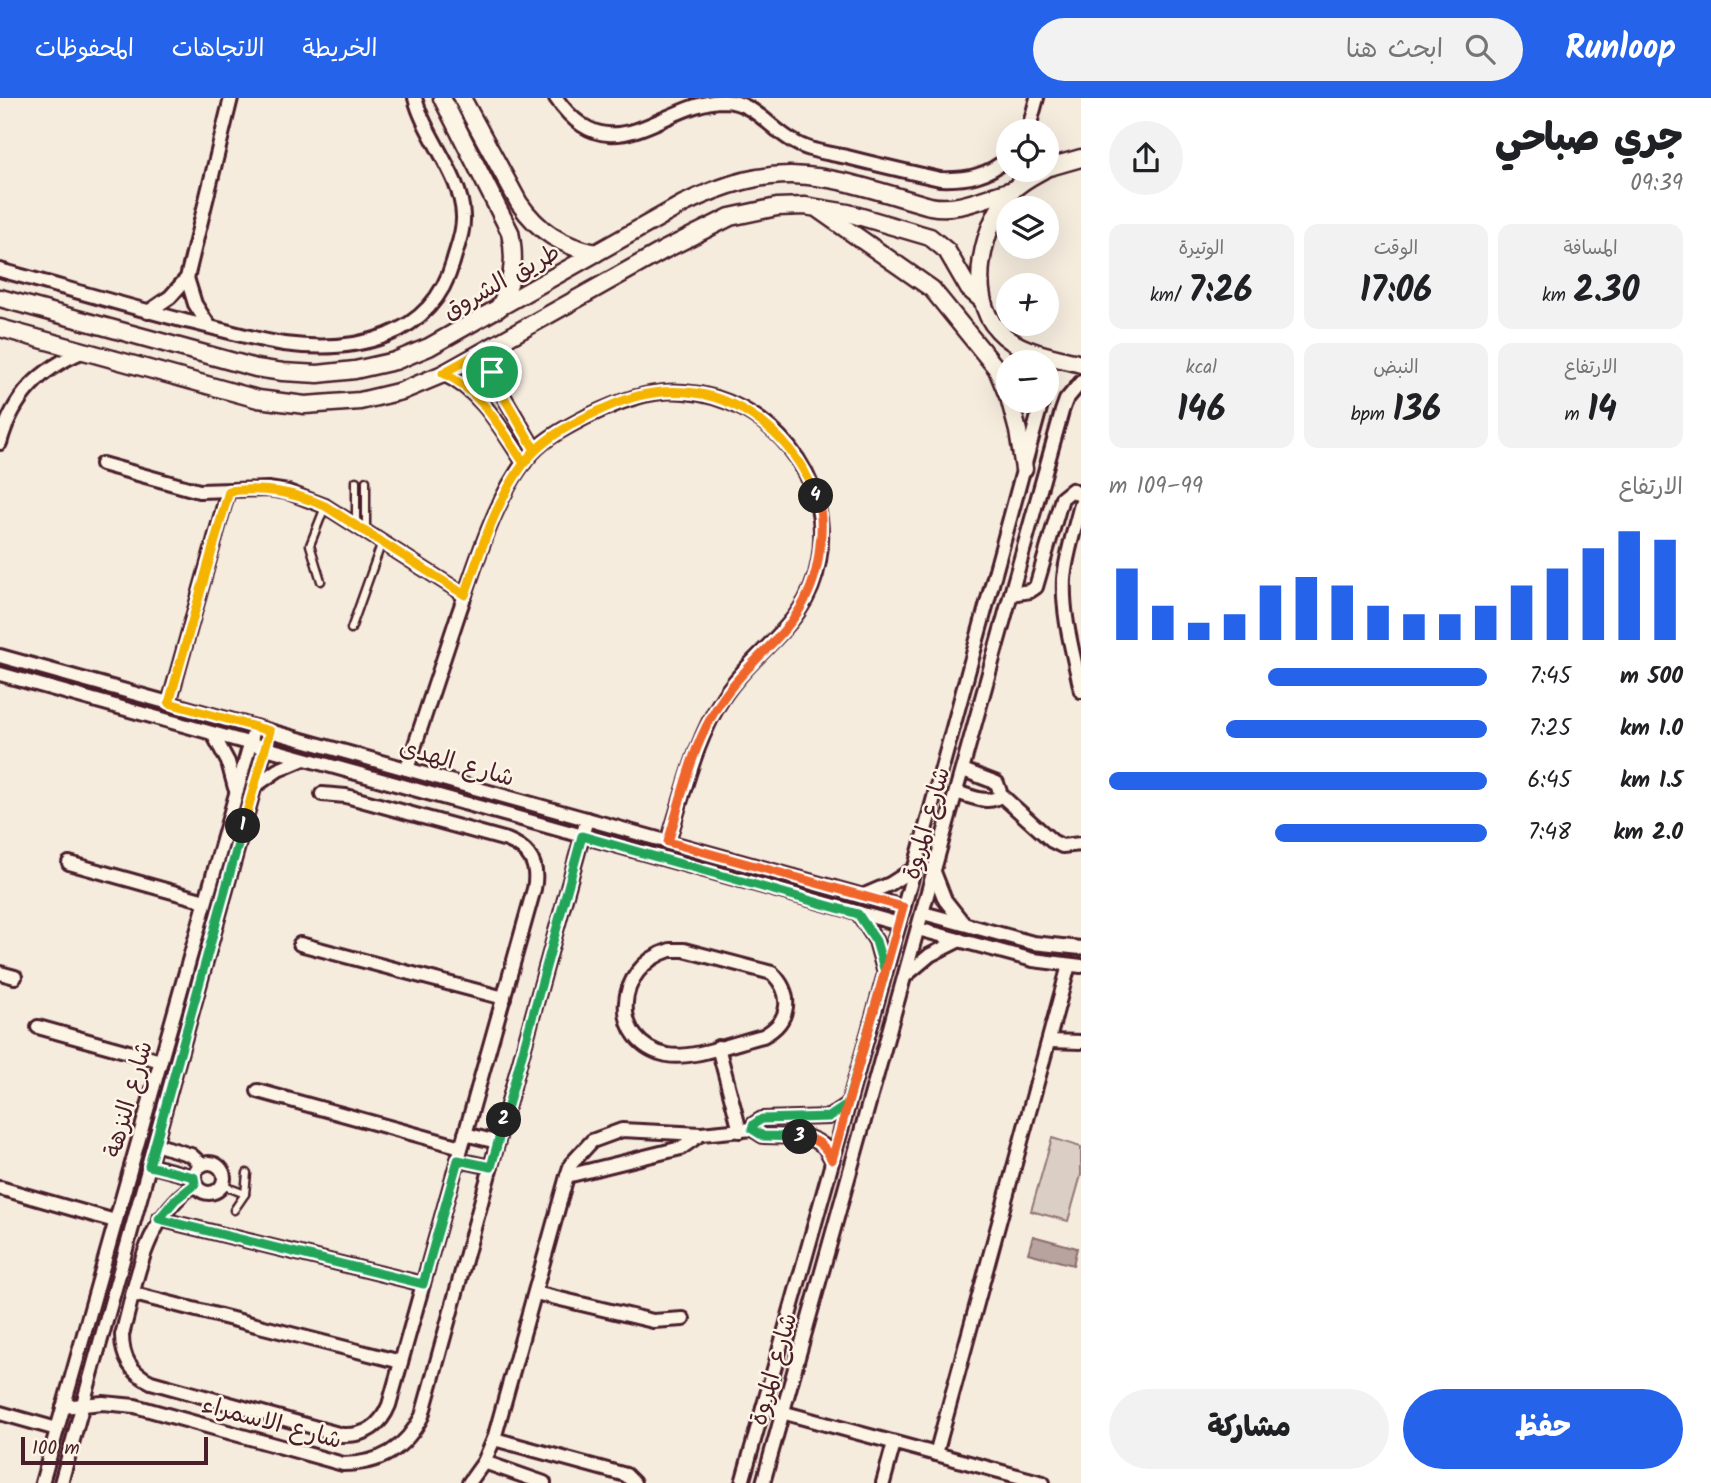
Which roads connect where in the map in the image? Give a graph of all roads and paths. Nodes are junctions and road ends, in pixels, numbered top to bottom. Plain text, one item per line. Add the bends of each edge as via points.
1 (415, 98) edge
2 (442, 98) edge
3 (462, 98) edge
4 (556, 98) edge
5 (1037, 98) edge
6 (228, 99) edge
7 (1031, 119) edge
8 (1081, 158) edge
9 (1059, 165) edge
10 (996, 166) edge
11 (1025, 182) edge
12 (1013, 190) junction
13 (519, 203) junction
14 (814, 207) junction
15 (502, 213) junction
16 (649, 224) junction
17 (664, 250) junction
18 (596, 253) junction
19 (0, 270) edge
20 (187, 278) junction
21 (0, 298) edge
22 (982, 300) junction
23 (498, 309) junction
24 (148, 312) junction
25 (209, 326) junction
26 (0, 328) edge
27 (173, 346) junction
28 (490, 347) junction
29 (1022, 350) edge
30 (84, 351) junction
31 (1059, 360) edge
32 (1081, 363) edge
33 (996, 368) edge
34 (443, 373) junction
35 (166, 374) junction
36 (1081, 382) edge
37 (1013, 413) edge
38 (1039, 413) edge
39 (2, 424) edge
40 (0, 443) edge
41 (535, 450) junction
42 (524, 463) junction
43 (102, 464) dead end
44 (1024, 470) junction
45 (356, 481) dead end
46 (366, 481) dead end
47 (229, 491) junction
48 (1081, 496) edge
49 (1081, 505) edge
50 (325, 506) junction
51 (360, 529) junction
52 (382, 542) junction
53 (321, 581) dead end
54 (1011, 594) junction
55 (465, 595) junction
56 (351, 629) dead end
57 (0, 656) edge
58 (0, 674) edge
59 (1081, 691) edge
60 (169, 703) junction
61 (254, 727) junction
62 (270, 731) junction
63 (213, 734) junction
64 (250, 744) junction
65 (265, 748) junction
66 (304, 759) junction
67 (407, 769) junction
68 (962, 770) junction
69 (254, 787) junction
70 (236, 792) junction
71 (956, 792) junction
72 (322, 794) dead end
73 (1001, 795) junction
74 (587, 820) junction
75 (582, 836) junction
76 (668, 842) junction
77 (1081, 844) edge
78 (69, 863) dead end
79 (915, 867) junction
80 (934, 872) junction
81 (862, 896) junction
82 (205, 901) junction
83 (903, 907) junction
84 (923, 913) junction
85 (858, 914) junction
86 (899, 924) junction
87 (964, 924) junction
88 (918, 929) junction
89 (960, 940) junction
90 (300, 944) dead end
91 (1081, 948) edge
92 (1075, 966) edge
93 (885, 972) junction
94 (0, 973) edge
95 (905, 976) junction
96 (15, 977) dead end
97 (504, 998) junction
98 (38, 1027) dead end
99 (1049, 1041) junction
100 (1081, 1042) edge
101 (718, 1047) junction
102 (160, 1061) junction
103 (258, 1091) dead end
104 (847, 1105) junction
105 (746, 1130) junction
106 (465, 1134) junction
107 (701, 1134) junction
108 (498, 1142) junction
109 (155, 1144) junction
110 (460, 1154) junction
111 (832, 1160) junction
112 (202, 1165) junction
113 (149, 1166) junction
114 (491, 1167) junction
115 (247, 1173) dead end
116 (567, 1176) junction
117 (195, 1181) junction
118 (222, 1185) junction
119 (0, 1188) edge
120 (245, 1194) junction
121 (234, 1210) dead end
122 (159, 1219) junction
123 (115, 1221) junction
124 (423, 1284) junction
125 (535, 1293) junction
126 (134, 1294) junction
127 (683, 1319) dead end
128 (401, 1362) junction
129 (83, 1405) junction
130 (63, 1407) junction
131 (763, 1407) junction
132 (783, 1412) junction
133 (0, 1413) edge
134 (57, 1429) junction
135 (494, 1439) junction
136 (894, 1443) junction
137 (936, 1454) junction
138 (484, 1462) junction
139 (1006, 1478) edge
140 (42, 1483) edge
141 (61, 1483) edge
142 (469, 1483) edge
143 (544, 1483) edge
144 (635, 1483) edge
145 (742, 1483) edge
146 (763, 1483) edge
147 (883, 1483) edge
148 (1043, 1483) edge

1 - 25 street via 457,189 463,216 449,278 427,312 391,333 326,346 281,344
2 - 15 street
3 - 13 street
4 - 10 street via 589,128 621,134 705,104 737,103 810,149 940,179 961,180
5 - 7 street
6 - 20 street
8 - 9 street
11 - 12 street
12 - 16 street, طريق الشروق via 947,208 830,177 773,175 717,188
12 - 22 street via 1000,208 984,253
13 - 15 street
13 - 18 street via 544,232
14 - 17 street via 754,210
14 - 22 street via 930,237 947,251
14 - 33 street via 932,289
15 - 23 street via 514,251 508,291
16 - 17 street
16 - 18 street, طريق الشروق
17 - 28 street
18 - 23 street, طريق الشروق
19 - 24 street
20 - 24 street
20 - 25 street via 195,304
21 - 27 street, طريق الشروق
22 - 29 street via 997,329
23 - 27 street, طريق الشروق via 429,347 355,370 282,372
24 - 25 street
26 - 30 street
27 - 35 street
28 - 34 street
28 - 41 street via 496,383
30 - 35 street
30 - 39 street via 36,379
31 - 32 street
34 - 35 street via 377,398 305,405 258,399
34 - 42 street via 477,396
36 - 54 street, شارع المروة via 1062,411
37 - 44 street
38 - 44 street, شارع المروة
39 - 40 street
41 - 42 street
41 - 76 street via 566,427 624,399 654,393 705,395 769,425 807,473 818,501 819,562 808,597 783,634 742,673 711,716
42 - 55 street via 491,526
43 - 47 street via 199,491
44 - 79 street, شارع المروة
45 - 51 lane
46 - 51 lane
47 - 50 street via 278,491
47 - 60 street
48 - 54 street via 1072,491 1062,498 1036,586
49 - 59 street via 1066,563 1064,592
50 - 51 street
50 - 53 lane via 310,545
51 - 52 street
52 - 55 street
52 - 56 lane
54 - 68 street, شارع المروة
55 - 67 street
57 - 60 street, شارع الهدى
58 - 63 street, شارع الهدى
60 - 61 street, شارع الهدى
61 - 62 street, شارع الهدى
61 - 64 street, شارع النزهة
62 - 65 street, شارع النزهة
62 - 67 street, شارع الهدى
63 - 64 street, شارع الهدى
63 - 70 street via 228,762
64 - 65 street, شارع الهدى
64 - 70 street, شارع النزهة
65 - 66 street, شارع الهدى
65 - 69 street, شارع النزهة
66 - 69 street
66 - 75 street, شارع الهدى
67 - 74 street, شارع الهدى
68 - 71 street, شارع المروة
68 - 73 street via 997,783
69 - 109 street, شارع النزهة
70 - 82 street, شارع النزهة
71 - 73 street via 988,801
71 - 80 street, شارع المروة
72 - 97 street via 346,796 507,840 525,850 536,879
73 - 77 street via 1052,841 1062,846
74 - 75 street, شارع الاسمراء
74 - 76 street, شارع الهدى
75 - 85 street, شارع الهدى
75 - 108 street, شارع الاسمراء
76 - 81 street, شارع الهدى
78 - 82 street
79 - 81 street
79 - 83 street, شارع المروة
80 - 84 street, شارع المروة
80 - 87 street via 945,900
81 - 83 street, شارع الهدى
82 - 102 street, شارع النزهة
83 - 86 street, شارع المروة
84 - 87 street
84 - 88 street, شارع المروة
85 - 86 street, شارع الهدى
85 - 93 street via 876,941
86 - 93 street, شارع المروة
87 - 91 street via 1033,943
88 - 89 street
88 - 95 street, شارع المروة
89 - 92 street
89 - 95 street via 930,955
90 - 97 street
92 - 99 street
93 - 104 street, شارع المروة
94 - 96 street
95 - 132 street, شارع المروة
97 - 106 street
98 - 102 street
99 - 100 street
99 - 137 street
101 - 101 street via 667,1055 642,1041 627,1016 626,1002 628,987 644,962 670,950 684,950 759,968 781,982 787,1007 774,1030
101 - 105 street
102 - 123 street, شارع النزهة
103 - 110 street
104 - 105 street via 829,1117 762,1119
104 - 111 street, شارع المروة
105 - 107 street
105 - 111 street via 816,1141
106 - 108 street
106 - 110 street
107 - 116 street via 681,1148
107 - 116 street via 607,1133 580,1151
108 - 114 street, شارع الاسمراء
109 - 112 street via 191,1154
109 - 113 street, شارع النزهة
110 - 114 street
110 - 124 street
111 - 131 street, شارع المروة
112 - 117 street
112 - 118 street via 218,1166 224,1177
113 - 117 street
113 - 129 street, شارع النزهة
114 - 129 street, شارع الاسمراء via 422,1416 415,1430 391,1453 368,1462 343,1464 135,1405
115 - 120 lane
116 - 125 street
117 - 118 street via 208,1193
117 - 122 street
118 - 120 lane
119 - 123 street
120 - 121 lane
122 - 124 street
122 - 126 street via 148,1240
123 - 130 street, شارع النزهة
124 - 128 street
125 - 127 street via 653,1321
125 - 135 street
126 - 128 street
126 - 128 street via 122,1345 128,1364 142,1378 342,1435 366,1432 384,1417
129 - 130 street, شارع الاسمراء
129 - 141 street, شارع النزهة
130 - 134 street, شارع النزهة
131 - 132 street
131 - 145 street, شارع المروة
132 - 136 street
132 - 146 street, شارع المروة
133 - 134 street
134 - 140 street, شارع النزهة
135 - 138 street
135 - 144 street via 626,1475
136 - 137 street
136 - 147 street
137 - 139 street
138 - 142 street
138 - 143 street
139 - 148 street

